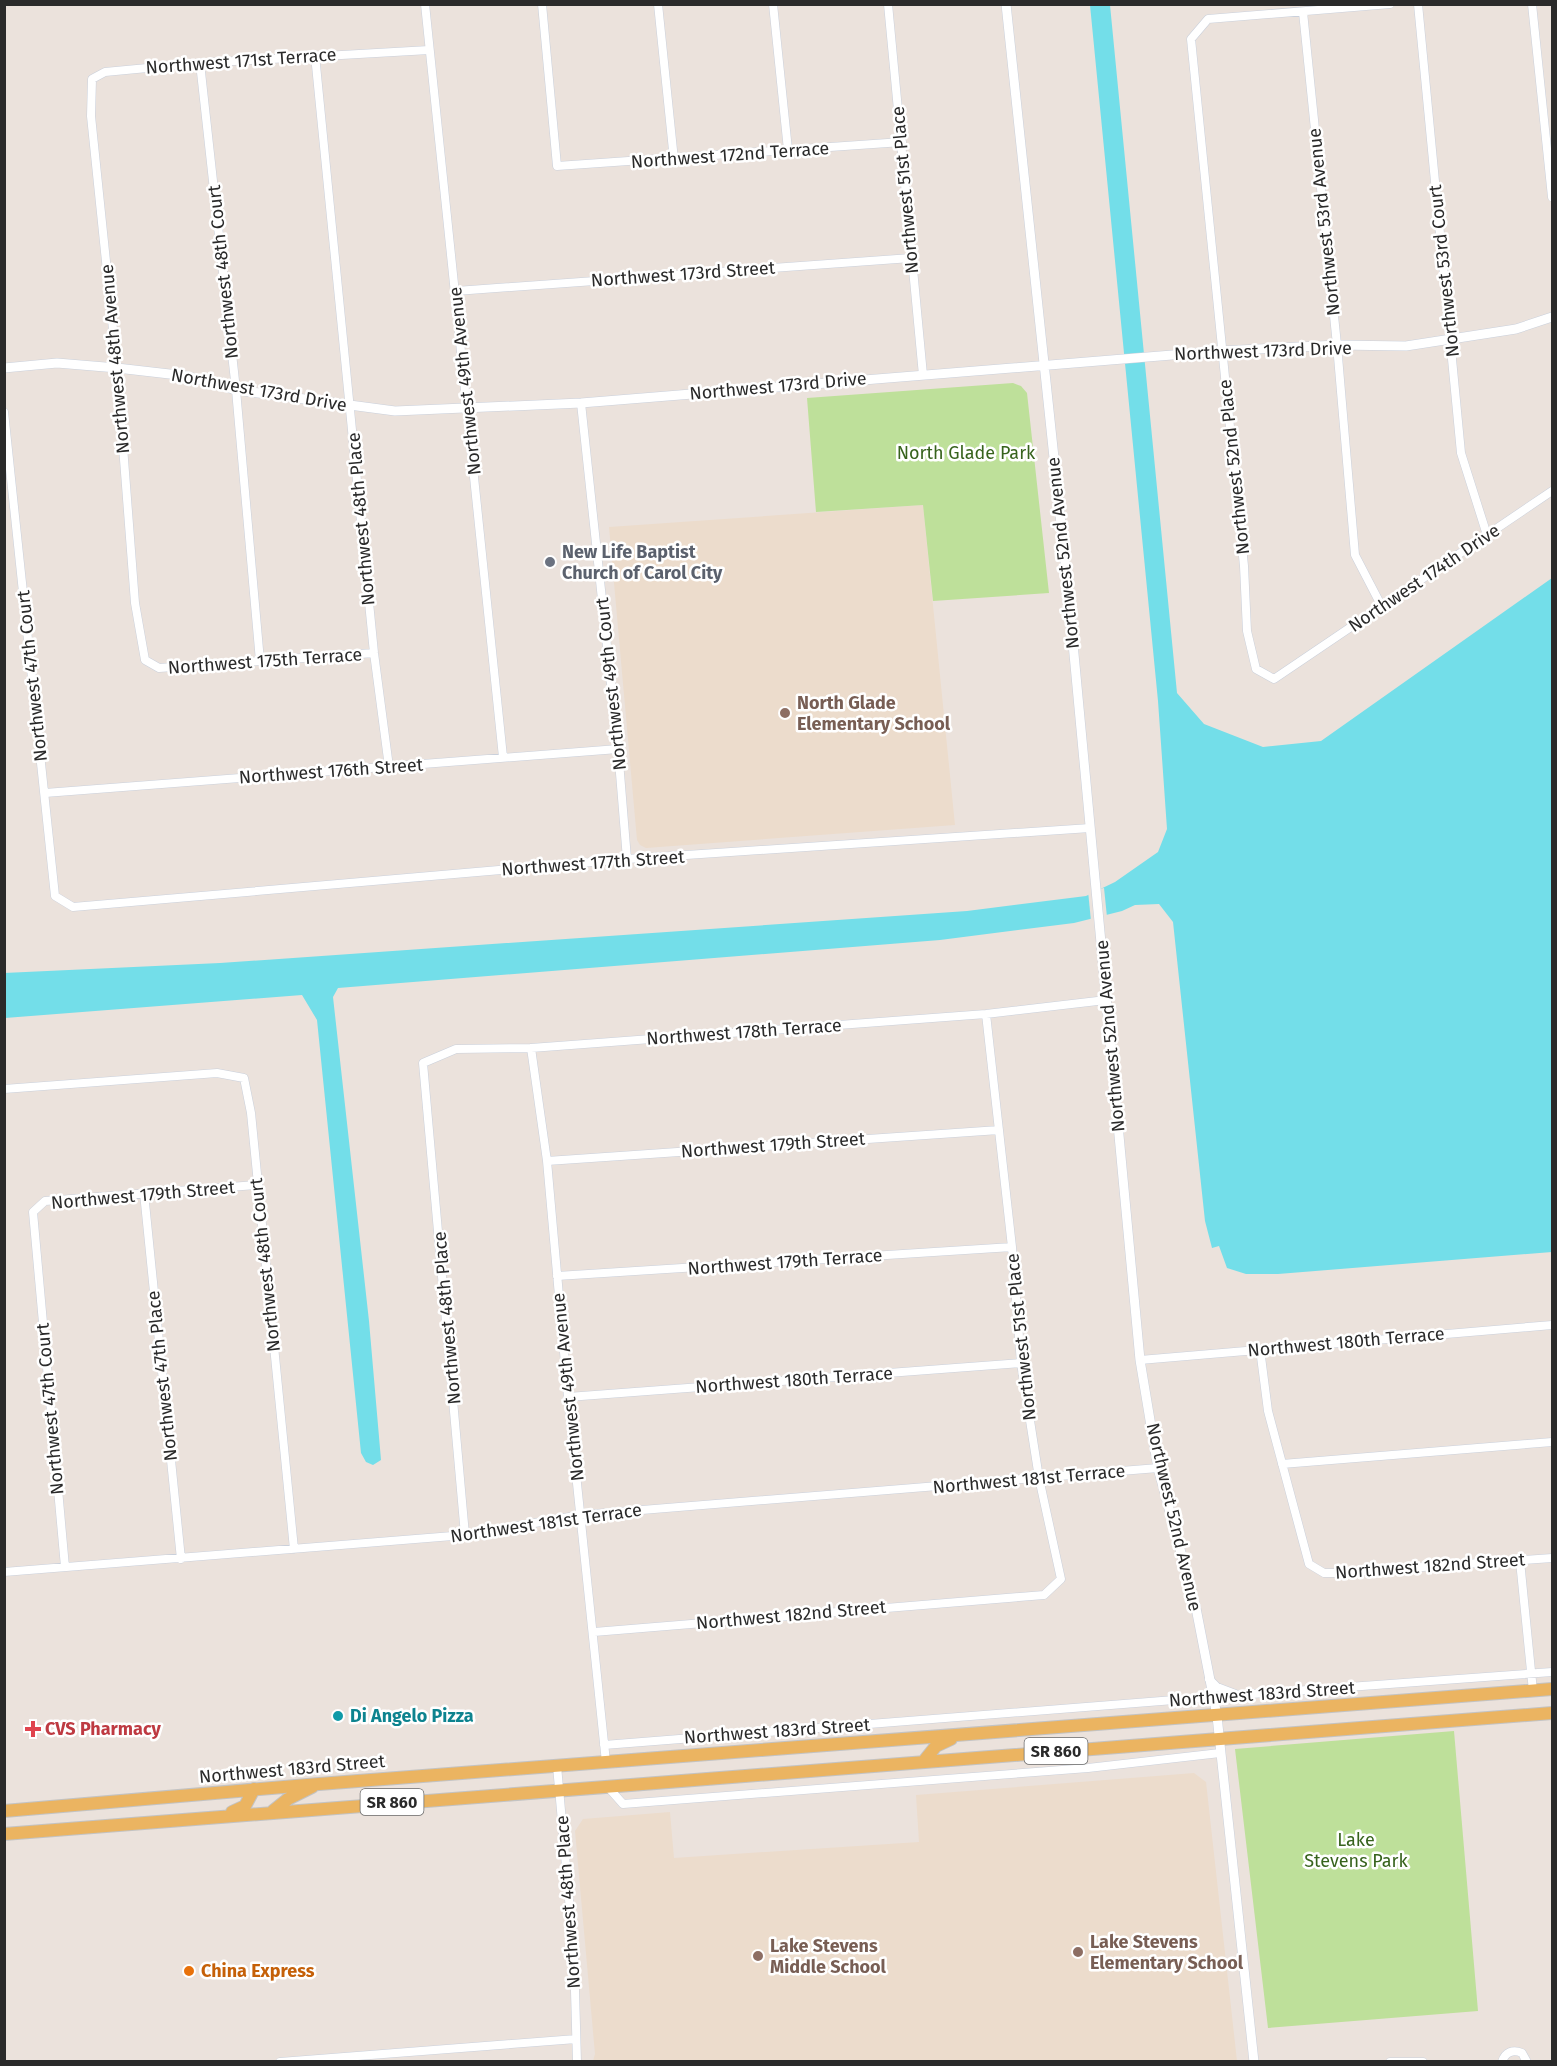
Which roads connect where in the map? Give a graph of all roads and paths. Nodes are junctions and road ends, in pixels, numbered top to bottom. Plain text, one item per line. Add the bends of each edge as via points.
1 (425, 4) edge
2 (542, 4) edge
3 (658, 4) edge
4 (773, 4) edge
5 (888, 4) edge
6 (1006, 4) edge
7 (1390, 4) edge
8 (1418, 4) edge
9 (1532, 4) edge
10 (1303, 12) junction
11 (429, 50) junction
12 (315, 55) junction
13 (200, 63) junction
14 (91, 116) joint
15 (902, 142) junction
16 (788, 150) junction
17 (674, 160) junction
18 (1552, 197) edge
19 (911, 258) junction
20 (456, 291) junction
21 (1552, 317) edge
22 (1450, 340) junction
23 (1337, 345) junction
24 (1221, 351) junction
25 (1044, 364) junction
26 (4, 368) edge
27 (117, 368) junction
28 (923, 375) junction
29 (236, 390) junction
30 (581, 403) junction
31 (350, 407) junction
32 (469, 409) junction
33 (4, 412) edge
34 (1552, 491) edge
35 (1487, 535) junction
36 (135, 603) joint
37 (1381, 605) junction
38 (374, 653) junction
39 (260, 661) junction
40 (1297, 666) joint
41 (618, 749) junction
42 (503, 757) junction
43 (389, 767) junction
44 (45, 793) junction
45 (1090, 828) junction
46 (627, 859) junction
47 (97, 904) joint
48 (1106, 1000) junction
49 (986, 1014) junction
50 (531, 1048) junction
51 (4, 1089) edge
52 (428, 1102) joint
53 (999, 1130) junction
54 (547, 1161) junction
55 (257, 1185) junction
56 (144, 1194) junction
57 (1012, 1247) junction
58 (35, 1250) joint
59 (557, 1276) junction
60 (1552, 1325) edge
61 (1260, 1349) junction
62 (1140, 1360) junction
63 (1021, 1363) junction
64 (568, 1397) junction
65 (1552, 1442) edge
66 (1282, 1464) junction
67 (1158, 1468) junction
68 (1039, 1478) junction
69 (581, 1515) junction
70 (465, 1535) junction
71 (294, 1549) junction
72 (181, 1558) junction
73 (1552, 1558) edge
74 (1520, 1561) junction
75 (65, 1567) junction
76 (4, 1572) edge
77 (988, 1597) joint
78 (594, 1632) junction
79 (1552, 1672) edge
80 (1531, 1674) junction
81 (1208, 1678) junction
82 (1552, 1689) edge
83 (1533, 1691) junction
84 (1212, 1697) junction
85 (1552, 1713) edge
86 (1217, 1716) junction
87 (957, 1736) junction
88 (1218, 1738) junction
89 (604, 1745) junction
90 (1220, 1753) junction
91 (924, 1761) junction
92 (606, 1762) junction
93 (557, 1766) junction
94 (921, 1781) junction
95 (319, 1784) junction
96 (607, 1786) junction
97 (254, 1789) junction
98 (559, 1789) junction
99 (4, 1811) edge
100 (273, 1811) junction
101 (226, 1815) junction
102 (4, 1834) edge
103 (576, 2038) junction
104 (280, 2061) edge
105 (577, 2061) edge
106 (1254, 2061) edge
107 (1390, 2061) edge
108 (1423, 2061) edge
109 (1502, 2061) edge
110 (1527, 2061) edge

1 - 11 street, Northwest 49th Avenue
2 - 17 street, Northwest 172nd Terrace via 557,166
3 - 17 street
4 - 16 street
5 - 15 street, Northwest 51st Place
6 - 25 street, Northwest 52nd Avenue
7 - 10 street
8 - 22 street, Northwest 53rd Court
9 - 18 street
10 - 23 street, Northwest 53rd Avenue
10 - 24 street, Northwest 52nd Place via 1208,19 1191,39
11 - 12 street, Northwest 171st Terrace
11 - 20 street, Northwest 49th Avenue
12 - 13 street, Northwest 171st Terrace
12 - 31 street, Northwest 48th Place
13 - 14 street, Northwest 171st Terrace via 98,75 92,79
13 - 29 street, Northwest 48th Court
14 - 27 street, Northwest 48th Avenue
15 - 16 street, Northwest 172nd Terrace
15 - 19 street, Northwest 51st Place
16 - 17 street, Northwest 172nd Terrace
19 - 20 street, Northwest 173rd Street
19 - 28 street, Northwest 51st Place
20 - 32 street, Northwest 49th Avenue
21 - 22 street, Northwest 173rd Drive via 1516,329
22 - 23 street, Northwest 173rd Drive via 1406,346
22 - 35 street, Northwest 53rd Court via 1461,453
23 - 24 street, Northwest 173rd Drive
23 - 37 street, Northwest 53rd Avenue via 1355,555
24 - 25 street, Northwest 173rd Drive
24 - 40 street, Northwest 52nd Place via 1248,632 1256,669 1274,679
25 - 28 street, Northwest 173rd Drive
25 - 45 street, Northwest 52nd Avenue
26 - 27 street, Northwest 173rd Drive via 57,363
27 - 29 street, Northwest 173rd Drive via 187,376
27 - 36 street, Northwest 48th Avenue
28 - 30 street, Northwest 173rd Drive
29 - 31 street, Northwest 173rd Drive
29 - 39 street, Northwest 48th Court
30 - 32 street, Northwest 173rd Drive
30 - 41 street, Northwest 49th Court
31 - 32 street, Northwest 173rd Drive via 394,411
31 - 38 street, Northwest 48th Place
32 - 42 street, Northwest 49th Avenue
33 - 44 street, Northwest 47th Court
34 - 35 street, Northwest 174th Drive
35 - 37 street, Northwest 174th Drive
36 - 39 street, Northwest 175th Terrace via 145,660 159,668
37 - 40 street, Northwest 174th Drive
38 - 39 street, Northwest 175th Terrace
38 - 43 street, Northwest 48th Place
41 - 42 street, Northwest 176th Street
41 - 46 street, Northwest 49th Court
42 - 43 street, Northwest 176th Street
43 - 44 street, Northwest 176th Street
44 - 47 street, Northwest 47th Court via 55,896 72,907
45 - 46 street, Northwest 177th Street
45 - 48 street, Northwest 52nd Avenue
46 - 47 street, Northwest 177th Street
48 - 49 street, Northwest 178th Terrace
48 - 62 street, Northwest 52nd Avenue
49 - 50 street, Northwest 178th Terrace
49 - 53 street, Northwest 51st Place
50 - 52 street, Northwest 178th Terrace via 456,1049 423,1063
50 - 54 street, Northwest 49th Avenue
51 - 55 street, Northwest 48th Court via 217,1072 244,1078
52 - 70 street, Northwest 48th Place
53 - 54 street, Northwest 179th Street
53 - 57 street, Northwest 51st Place
54 - 59 street, Northwest 49th Avenue
55 - 56 street, Northwest 179th Street
55 - 71 street, Northwest 48th Court
56 - 58 street, Northwest 179th Street via 45,1201 33,1212
56 - 72 street, Northwest 47th Place
57 - 59 street, Northwest 179th Terrace
57 - 63 street, Northwest 51st Place
58 - 75 street, Northwest 47th Court
59 - 64 street, Northwest 49th Avenue
60 - 61 street, Northwest 180th Terrace
61 - 62 street, Northwest 180th Terrace
61 - 66 street via 1268,1411
62 - 67 street, Northwest 52nd Avenue
63 - 64 street, Northwest 180th Terrace
63 - 68 street, Northwest 51st Place
64 - 69 street, Northwest 49th Avenue
65 - 66 street
66 - 74 street, Northwest 182nd Street via 1309,1564 1324,1573
67 - 68 street, Northwest 181st Terrace
67 - 81 street, Northwest 52nd Avenue via 1196,1608
68 - 69 street, Northwest 181st Terrace
68 - 77 street, Northwest 51st Place via 1061,1579 1044,1595
69 - 70 street, Northwest 181st Terrace
69 - 78 street, Northwest 49th Avenue
70 - 71 street, Northwest 181st Terrace
71 - 72 street, Northwest 181st Terrace
72 - 75 street, Northwest 181st Terrace
73 - 74 street, Northwest 182nd Street
74 - 80 street
75 - 76 street, Northwest 181st Terrace
77 - 78 street, Northwest 182nd Street
78 - 89 street, Northwest 49th Avenue
79 - 80 street
80 - 81 street via 1238,1695 1217,1688
80 - 83 street
81 - 84 street, Northwest 52nd Avenue
82 - 83 main road, Northwest 183rd Street / SR 860
83 - 86 main road, Northwest 183rd Street / SR 860
84 - 86 street, Northwest 52nd Avenue
84 - 89 street
85 - 88 main road, SR 860
86 - 87 main road, Northwest 183rd Street / SR 860
86 - 88 street, Northwest 52nd Avenue
87 - 91 main road via 936,1746
87 - 92 main road, Northwest 183rd Street / SR 860
88 - 90 street, Northwest 52nd Avenue
88 - 91 main road, SR 860
89 - 92 street, Northwest 49th Avenue
90 - 94 street
90 - 106 street, Northwest 52nd Avenue
91 - 94 street
91 - 96 main road, SR 860
92 - 93 main road, Northwest 183rd Street / SR 860
93 - 95 main road, Northwest 183rd Street / SR 860
93 - 98 street, Northwest 48th Place
94 - 96 street via 623,1804
95 - 97 main road, Northwest 183rd Street / SR 860
95 - 100 main road
96 - 98 main road, SR 860
97 - 99 main road, Northwest 183rd Street / SR 860
97 - 101 main road via 246,1806
98 - 100 main road, SR 860
98 - 103 street, Northwest 48th Place via 574,1955
100 - 101 main road, SR 860
101 - 102 main road, SR 860
103 - 104 street
103 - 105 street, Northwest 48th Place
107 - 108 street
109 - 110 street via 1513,2051 1522,2053

